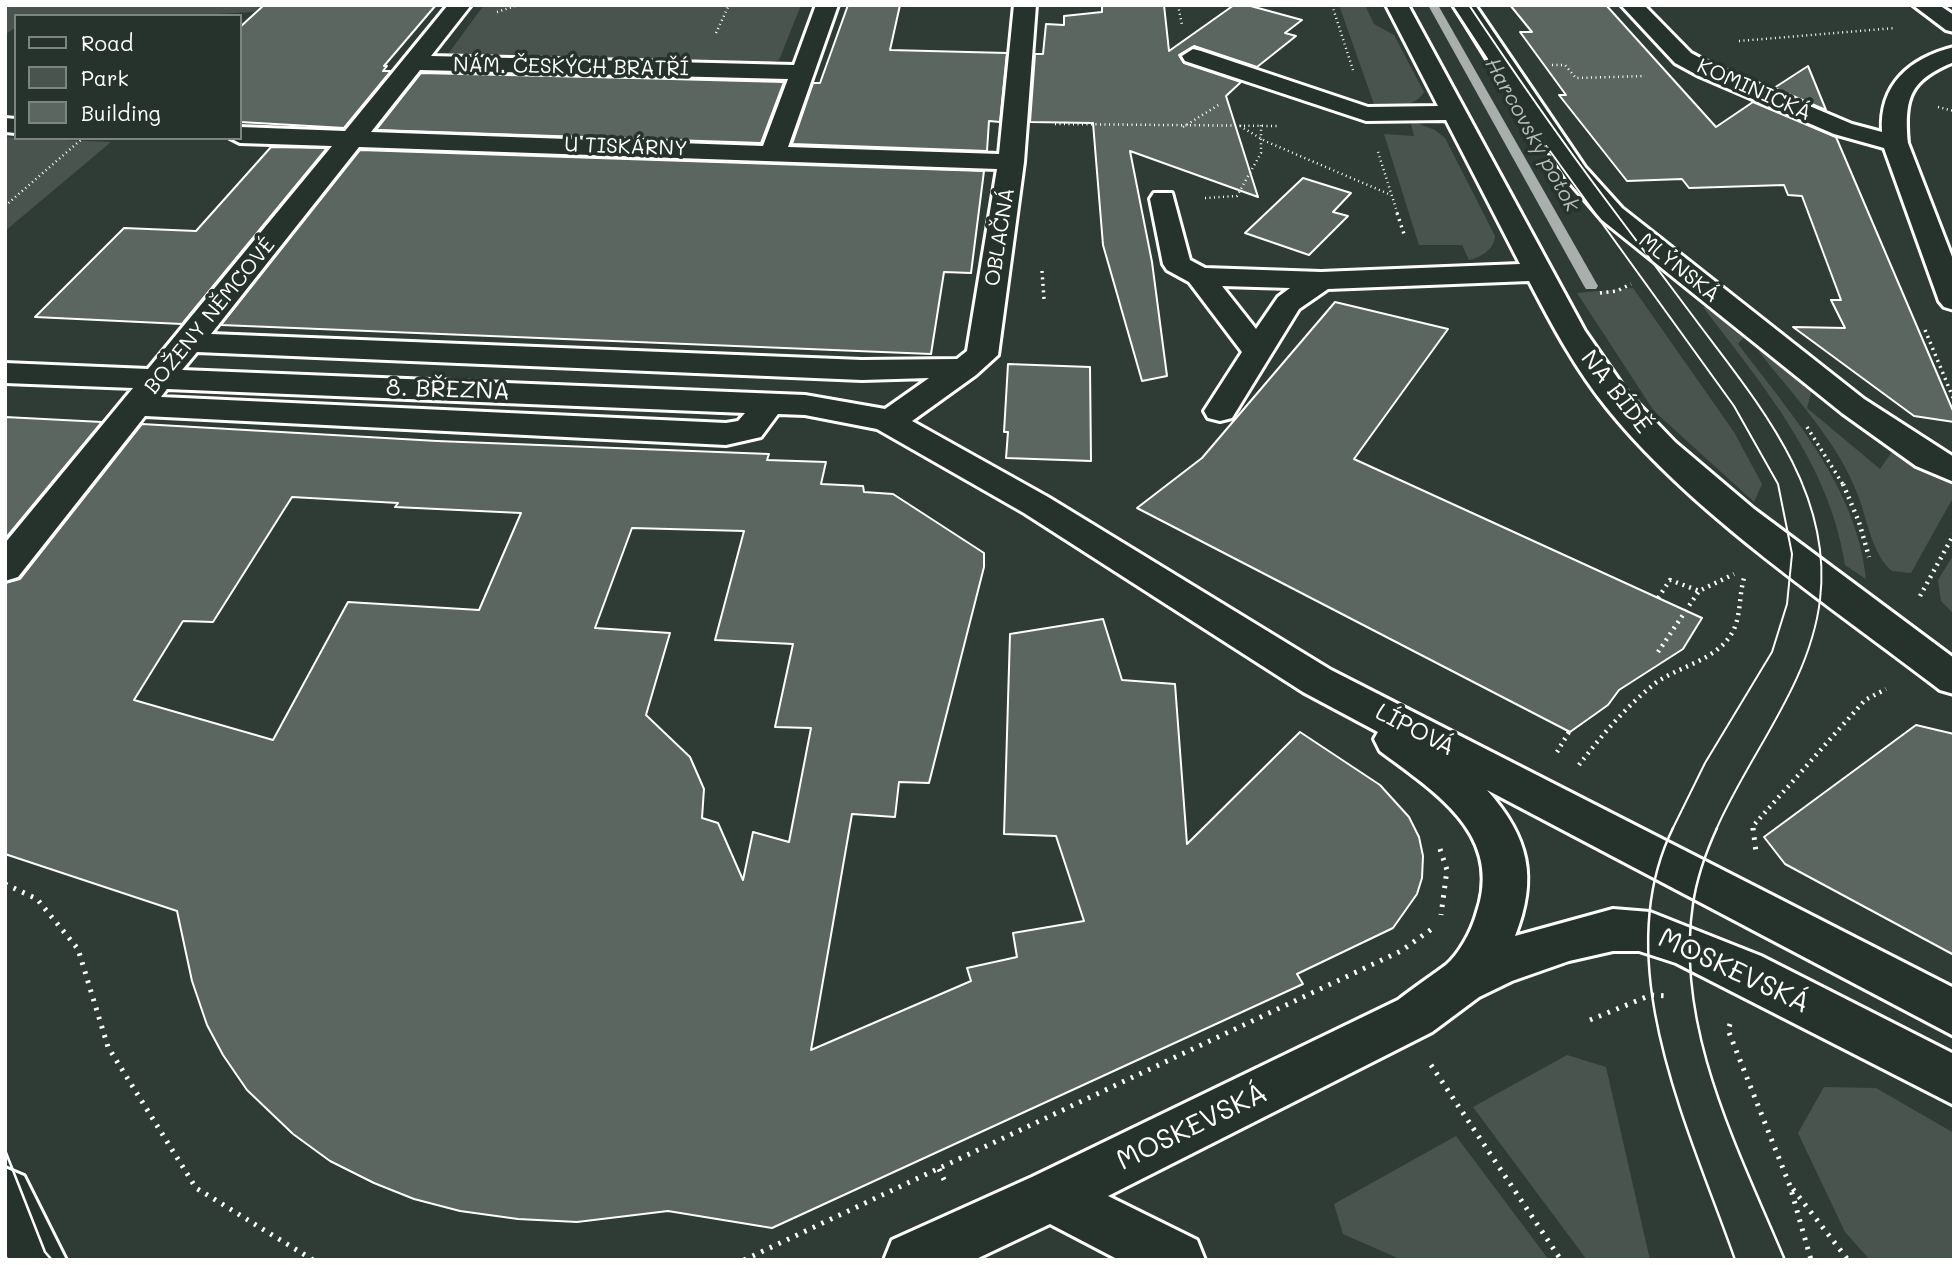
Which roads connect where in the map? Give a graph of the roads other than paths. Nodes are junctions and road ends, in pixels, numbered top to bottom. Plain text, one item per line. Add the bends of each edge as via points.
1 (460, 5) edge
2 (827, 5) edge
3 (1025, 5) edge
4 (1397, 5) edge
5 (1464, 5) edge
6 (1632, 5) edge
7 (1924, 5) edge
8 (1952, 24) edge
9 (1954, 54) edge
10 (1193, 56) dead end
11 (413, 64) junction
12 (803, 72) junction
13 (1454, 113) junction
14 (242, 135) edge
15 (352, 139) junction
16 (1895, 143) junction
17 (774, 151) junction
18 (1011, 162) junction
19 (1163, 199) road end
20 (1199, 276) junction
21 (1321, 281) junction
22 (1544, 283) junction
23 (1953, 297) edge
24 (188, 342) junction
25 (1259, 353) junction
26 (965, 368) junction
27 (5, 373) edge
28 (161, 378) junction
29 (769, 404) junction
30 (138, 406) junction
31 (1220, 411) dead end
32 (889, 422) junction
33 (1954, 471) edge
34 (5, 568) edge
35 (1954, 679) edge
36 (1317, 681) junction
37 (1464, 980) junction
38 (1954, 1013) edge
39 (1954, 1080) edge
40 (5, 1195) edge
41 (1051, 1196) junction
42 (38, 1260) edge
43 (912, 1260) edge
44 (1177, 1260) edge

1 - 11 street, NÁM. ČESKÝCH BRATŘÍ
2 - 12 street
3 - 18 street, OBLAČNÁ
4 - 13 street, NA BÍDĚ
5 - 33 street, MLÝNSKÁ via 1575,172 1612,214 1853,406
6 - 16 street, KOMINICKÁ via 1683,58 1707,71 1843,129
7 - 8 street
9 - 16 street via 1923,66 1903,83 1892,116
10 - 13 street via 1366,114
11 - 12 street, NÁM. ČESKÝCH BRATŘÍ
11 - 15 street, BOŽENY NĚMCOVÉ
12 - 17 street
13 - 22 street, NA BÍDĚ
14 - 15 street, U TISKÁRNY
15 - 17 street, U TISKÁRNY
15 - 24 street, BOŽENY NĚMCOVÉ
16 - 23 street
17 - 18 street, U TISKÁRNY
18 - 26 street, OBLAČNÁ via 982,355
19 - 20 street via 1177,264
20 - 21 street
20 - 25 street
21 - 22 street
21 - 25 street via 1288,303
22 - 35 street, NA BÍDĚ via 1600,378 1663,450 1741,518
24 - 26 street via 862,370
24 - 28 street, BOŽENY NĚMCOVÉ
25 - 31 street
26 - 32 street, OBLAČNÁ
27 - 28 street, 8. BŘEZNA
28 - 29 street, 8. BŘEZNA
28 - 30 street, BOŽENY NĚMCOVÉ
29 - 30 street via 749,430 726,434
29 - 32 street, 8. BŘEZNA via 843,411
30 - 34 street, BOŽENY NĚMCOVÉ
32 - 36 street, LÍPOVÁ via 1036,505
36 - 37 street, MOSKEVSKÁ via 1466,793 1498,835 1507,862 1505,894 1493,933
36 - 38 street, LÍPOVÁ
37 - 39 street, MOSKEVSKÁ via 1549,946 1603,931 1650,931 1748,972
37 - 41 street, MOSKEVSKÁ via 1416,1016
40 - 42 street
41 - 43 street, MOSKEVSKÁ
41 - 44 street

